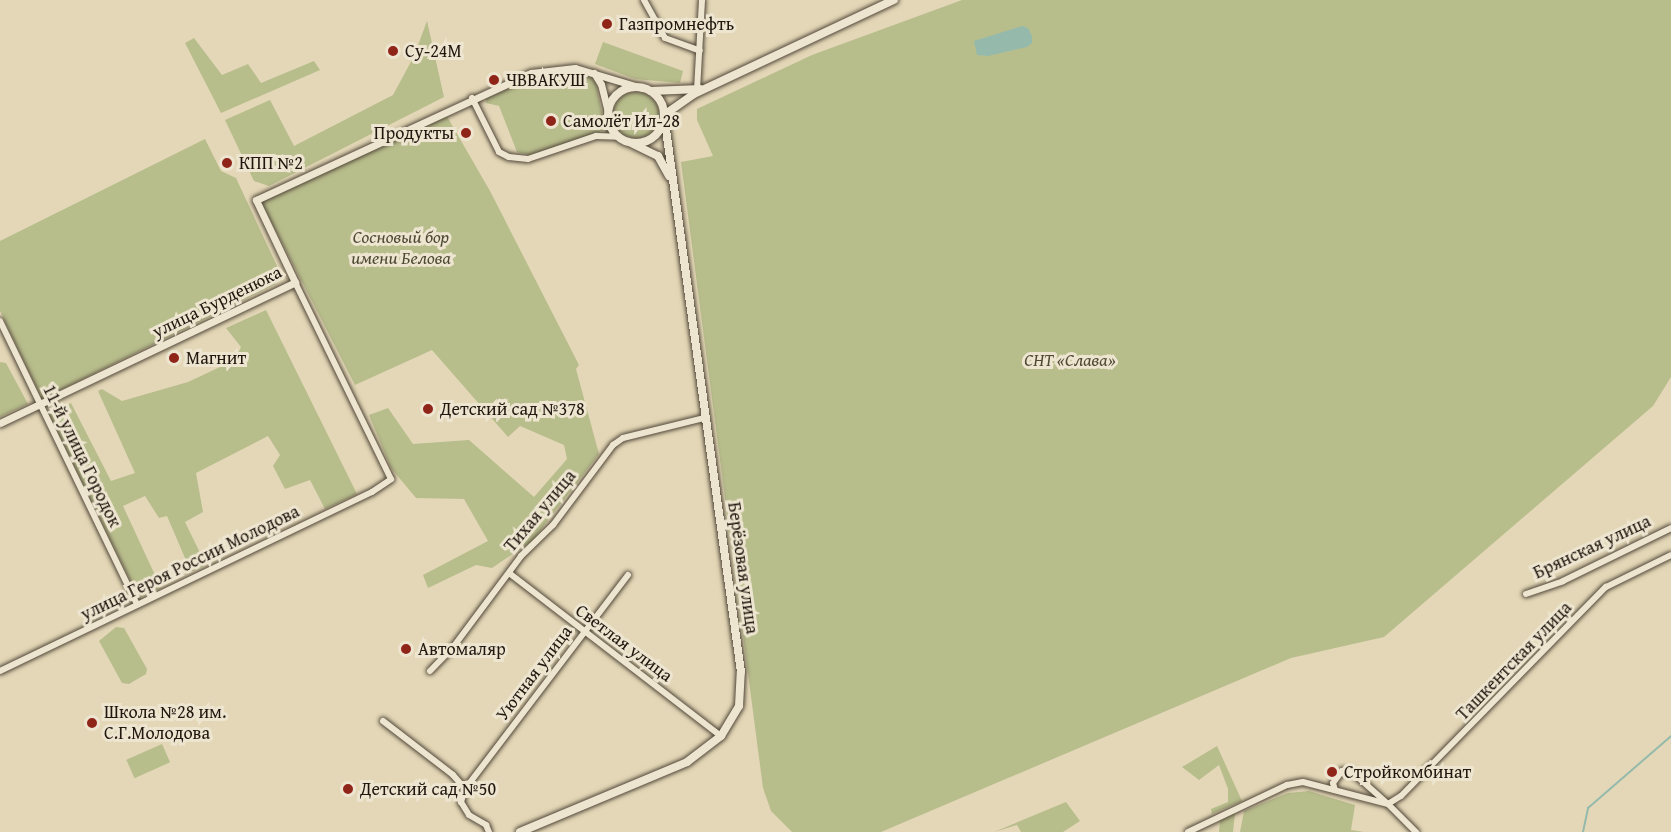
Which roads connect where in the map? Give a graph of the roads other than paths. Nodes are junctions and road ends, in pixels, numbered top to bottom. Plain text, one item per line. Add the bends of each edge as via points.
1 (644, 0) edge
2 (702, 0) edge
3 (894, 0) edge
4 (700, 51) junction
5 (594, 73) junction
6 (709, 87) junction
7 (646, 89) junction
8 (697, 90) junction
9 (472, 98) junction
10 (608, 113) junction
11 (664, 115) junction
12 (619, 137) junction
13 (630, 142) junction
14 (670, 177) junction
15 (295, 282) junction
16 (0, 321) edge
17 (41, 404) junction
18 (704, 418) junction
19 (0, 423) edge
20 (1671, 528) edge
21 (1671, 555) edge
22 (508, 573) junction
23 (628, 575) dead end
24 (1526, 594) dead end
25 (137, 605) junction
26 (584, 632) junction
27 (0, 671) edge
28 (430, 671) dead end
29 (383, 721) dead end
30 (722, 736) junction
31 (465, 789) junction
32 (1335, 790) junction
33 (1388, 804) junction
34 (489, 832) edge
35 (520, 832) edge
36 (1188, 832) edge
37 (1416, 832) edge

1 - 4 street via 665,38 674,45
2 - 4 street
3 - 6 main road
4 - 8 street
5 - 7 street
5 - 9 street via 553,68
5 - 10 street
6 - 8 main road
6 - 11 main road
7 - 8 main road
7 - 10 main road via 619,93
7 - 11 main road via 660,101
9 - 12 street via 499,152 509,157 544,155 596,136
9 - 15 street, улица Бурденюка via 256,200
10 - 12 main road
11 - 13 main road via 654,137
11 - 14 main road, Берёзовая улица
12 - 13 main road
13 - 14 main road, Берёзовая улица via 657,156
14 - 18 main road, Берёзовая улица
15 - 17 street, улица Бурденюка
15 - 25 street, улица Героя России Молодова via 391,479
16 - 17 street, 11-й улица Городок
17 - 19 street, улица Бурденюка
17 - 25 street, 11-й улица Городок
18 - 22 street, Тихая улица via 622,438 613,445 553,525
18 - 30 main road, Берёзовая улица via 741,672 739,706
20 - 24 street, Брянская улица
21 - 33 street, Ташкентская улица via 1606,587 1451,747
22 - 26 street, Светлая улица
22 - 28 street, Тихая улица
23 - 26 street, Уютная улица
25 - 27 street, улица Героя России Молодова
26 - 30 street, Светлая улица
26 - 31 street, Уютная улица
29 - 31 street via 453,774
30 - 35 main road, Берёзовая улица via 687,762
31 - 34 street via 460,802
32 - 33 street
32 - 33 street via 1336,776 1342,771 1352,772
32 - 36 street via 1303,782 1287,785
33 - 37 street

